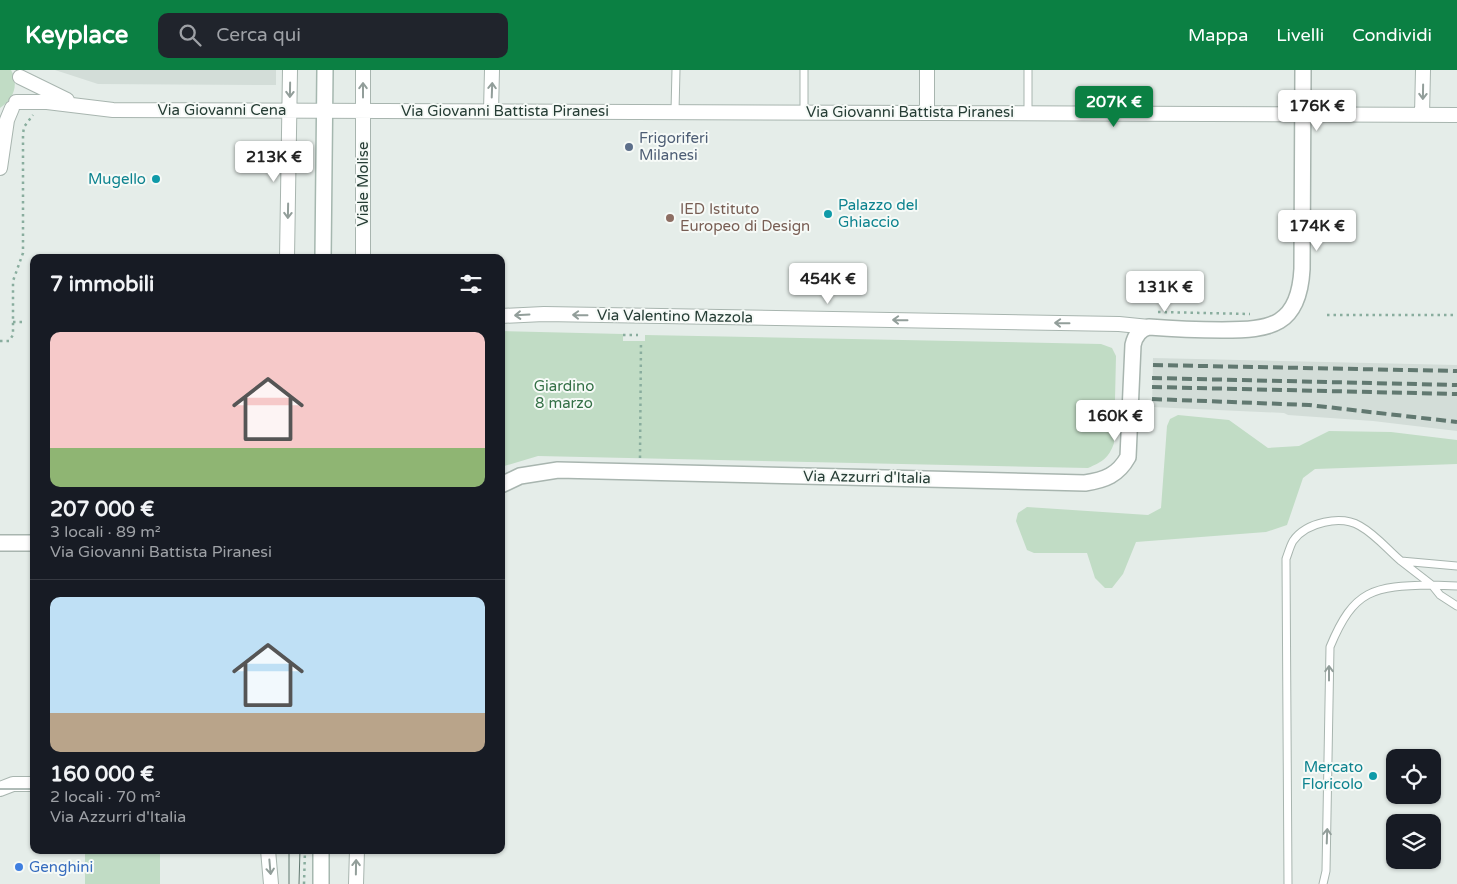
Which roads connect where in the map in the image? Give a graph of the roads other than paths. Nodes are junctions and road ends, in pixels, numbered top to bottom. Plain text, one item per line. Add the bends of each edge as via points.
1 (290, 70) edge
2 (325, 70) edge
3 (363, 70) edge
4 (492, 70) edge
5 (676, 70) edge
6 (804, 70) edge
7 (927, 70) edge
8 (1028, 70) edge
9 (1302, 70) edge
10 (1423, 70) edge
11 (19, 73) edge
12 (81, 107) junction
13 (9, 108) edge
14 (289, 110) junction
15 (324, 110) junction
16 (363, 110) junction
17 (491, 111) junction
18 (676, 111) junction
19 (804, 112) junction
20 (927, 112) junction
21 (1028, 113) junction
22 (1302, 114) junction
23 (1422, 115) junction
24 (1457, 115) edge
25 (0, 168) edge
26 (288, 254) edge
27 (323, 254) edge
28 (363, 254) edge
29 (505, 316) edge
30 (1149, 327) junction
31 (1178, 329) junction
32 (1133, 360) junction
33 (505, 483) edge
34 (0, 543) edge
35 (30, 543) edge
36 (1401, 561) junction
37 (1457, 566) edge
38 (1432, 585) junction
39 (1457, 586) edge
40 (1457, 606) edge
41 (30, 784) edge
42 (0, 791) edge
43 (30, 792) edge
44 (268, 854) edge
45 (321, 854) edge
46 (357, 854) edge
47 (271, 884) edge
48 (321, 884) edge
49 (356, 884) edge
50 (1288, 884) edge
51 (1323, 884) edge

1 -> 14 street
2 - 15 street
16 -> 3 street, Viale Molise
17 -> 4 street
5 - 18 lane
6 - 19 lane
7 - 20 street
8 - 21 lane
9 - 22 street
10 -> 23 street
11 - 12 street, Via Giovanni Cena
11 - 13 street, Via Giovanni Cena via 21,91
12 - 13 street, Via Giovanni Cena via 47,102
12 - 14 street, Via Giovanni Cena via 100,110
13 - 25 street
14 - 15 street, Via Giovanni Cena
14 -> 26 street
15 - 16 street, Via Giovanni Cena
15 - 27 street
16 - 17 street, Via Giovanni Battista Piranesi
16 - 28 street, Viale Molise
17 - 18 street, Via Giovanni Battista Piranesi
18 - 19 street, Via Giovanni Battista Piranesi
19 - 20 street, Via Giovanni Battista Piranesi
20 - 21 street, Via Giovanni Battista Piranesi
21 - 22 street, Via Giovanni Battista Piranesi
22 - 23 street, Via Giovanni Battista Piranesi
22 - 31 street via 1302,269 1300,291 1294,306 1277,323 1266,328
23 - 24 street, Via Giovanni Battista Piranesi
30 -> 29 street, Via Valentino Mazzola via 553,314
30 - 31 street
30 - 32 street, Via Azzurri d'Italia via 1136,337
31 - 32 street, Via Azzurri d'Italia via 1160,331 1147,337
32 - 33 street, Via Azzurri d'Italia via 1128,457 1123,467 1104,480 1085,483 558,470 520,476
34 - 35 street
36 - 37 lane
36 - 38 lane
36 - 50 lane via 1372,533 1358,524 1339,521 1318,523 1303,531 1293,541 1286,559
38 - 39 lane
38 - 40 lane via 1440,595
51 -> 38 lane via 1329,775 1330,647 1349,611 1374,590
41 - 42 street via 13,784
42 - 43 street
44 -> 47 street
45 - 48 street
49 -> 46 street

